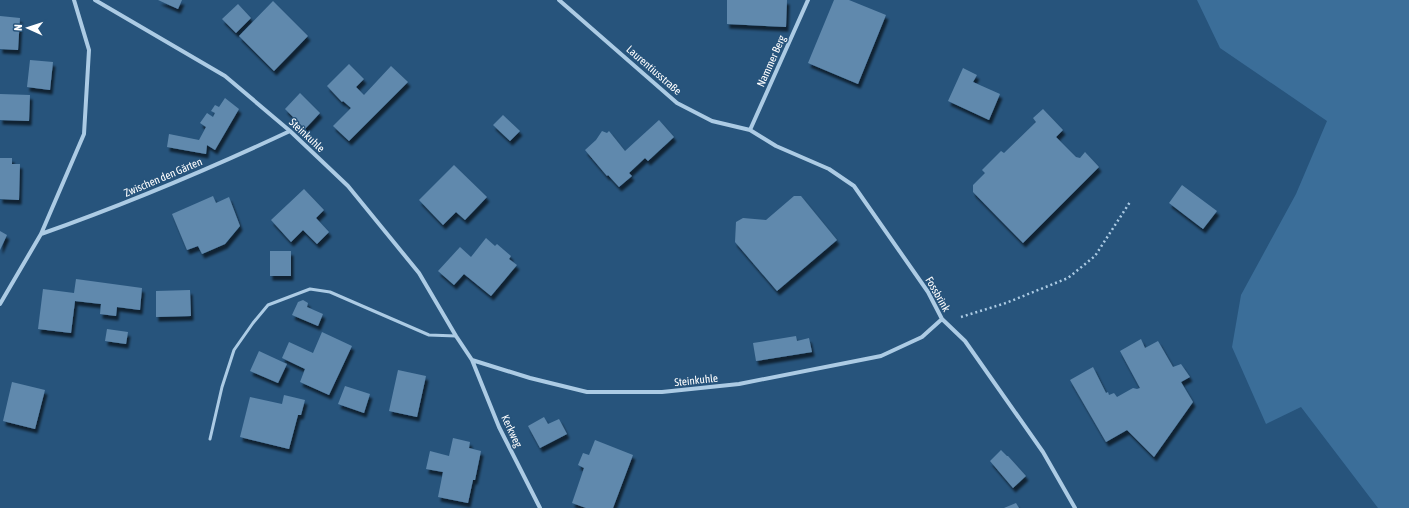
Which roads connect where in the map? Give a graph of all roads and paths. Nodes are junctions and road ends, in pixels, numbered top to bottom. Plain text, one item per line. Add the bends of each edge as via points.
1 (74, 0) edge
2 (95, 0) edge
3 (559, 0) edge
4 (808, 0) edge
5 (750, 130) junction
6 (290, 131) junction
7 (1130, 202) dead end
8 (41, 234) junction
9 (0, 304) edge
10 (942, 319) junction
11 (945, 323) junction
12 (456, 336) junction
13 (472, 360) junction
14 (210, 439) dead end
15 (540, 508) edge
16 (1075, 508) edge

1 - 8 street via 89,50 84,134
2 - 6 street, Steinkuhle via 225,76
3 - 5 street, Laurentiusstraße via 677,102 712,121
4 - 5 street, Nammer Berg
5 - 10 street, Fossbrink via 776,146 829,169 854,186 928,292
6 - 8 street, Zwischen den Gärten via 100,213
6 - 12 street, Steinkuhle via 348,186 420,273
7 - 11 path via 1095,256 1068,278 1006,303
8 - 9 street
10 - 11 street, Fossbrink
10 - 13 street, Steinkuhle via 922,337 881,356 739,384 662,392 587,392
11 - 16 street, Fossbrink via 965,341 1043,452
12 - 13 street, Steinkuhle
12 - 14 lane via 429,335 330,292 310,289 268,305 234,350
13 - 15 street, Kerkweg via 499,427

